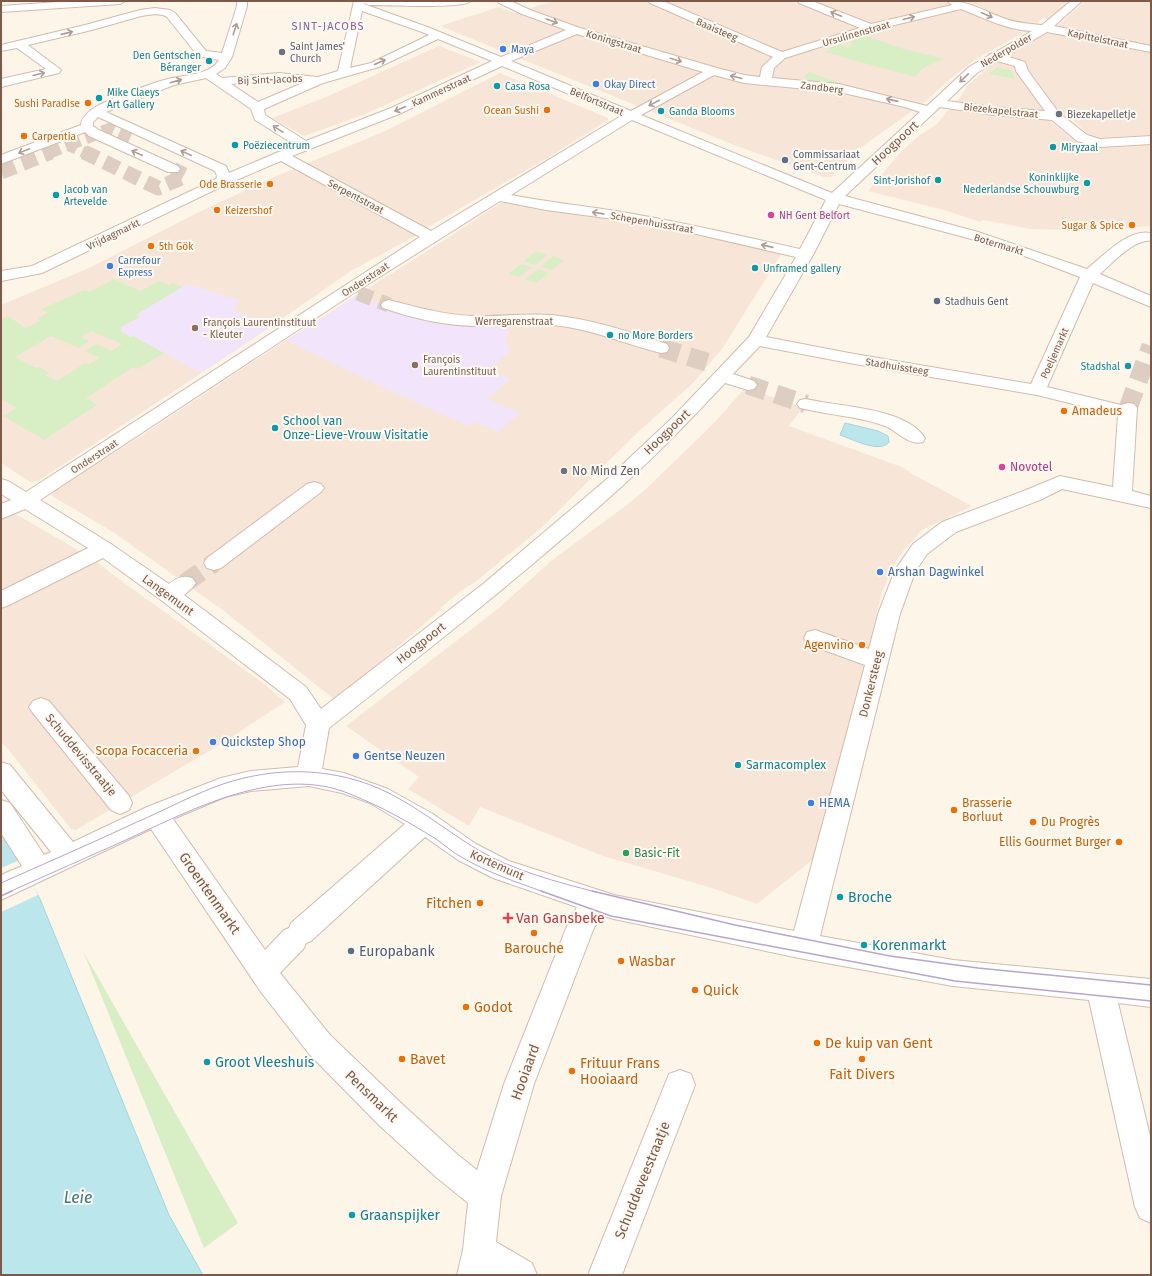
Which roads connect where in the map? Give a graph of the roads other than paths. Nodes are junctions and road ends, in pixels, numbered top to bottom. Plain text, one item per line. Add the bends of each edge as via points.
1 (120, 1) edge
2 (242, 1) edge
3 (503, 1) edge
4 (654, 1) edge
5 (803, 1) edge
6 (1077, 1) edge
7 (461, 2) edge
8 (357, 3) edge
9 (529, 3) dead end
10 (958, 3) edge
11 (71, 4) junction
12 (516, 8) junction
13 (1, 9) edge
14 (437, 14) dead end
15 (64, 16) dead end
16 (82, 20) junction
17 (870, 28) junction
18 (1045, 28) junction
19 (576, 30) junction
20 (438, 35) junction
21 (19, 44) junction
22 (1, 48) edge
23 (1151, 49) edge
24 (781, 56) junction
25 (994, 56) junction
26 (226, 58) junction
27 (502, 61) junction
28 (713, 71) junction
29 (208, 74) junction
30 (343, 74) junction
31 (320, 80) junction
32 (766, 81) junction
33 (220, 82) junction
34 (1, 83) edge
35 (257, 107) junction
36 (934, 107) junction
37 (96, 112) junction
38 (631, 115) junction
39 (1055, 116) junction
40 (87, 127) junction
41 (131, 139) tunnel mouth
42 (1151, 140) edge
43 (305, 146) junction
44 (281, 156) junction
45 (1, 160) edge
46 (172, 170) tunnel mouth
47 (222, 175) junction
48 (497, 196) junction
49 (834, 199) junction
50 (431, 237) junction
51 (1151, 237) edge
52 (805, 255) junction
53 (1089, 275) junction
54 (1, 276) edge
55 (1151, 302) edge
56 (390, 305) tunnel mouth
57 (756, 340) junction
58 (661, 348) tunnel mouth
59 (1037, 390) junction
60 (806, 404) tunnel mouth
61 (916, 438) dead end
62 (1, 485) edge
63 (314, 488) dead end
64 (1122, 496) junction
65 (25, 501) junction
66 (1151, 502) edge
67 (1, 512) edge
68 (104, 549) junction
69 (214, 563) tunnel mouth
70 (1, 600) edge
71 (815, 638) dead end
72 (877, 662) junction
73 (41, 707) dead end
74 (318, 724) junction
75 (1, 772) edge
76 (308, 776) junction
77 (120, 803) dead end
78 (1, 811) edge
79 (156, 815) junction
80 (431, 827) junction
81 (69, 856) junction
82 (32, 873) junction
83 (1, 888) edge
84 (594, 901) junction
85 (804, 946) junction
86 (267, 977) junction
87 (1100, 988) junction
88 (1151, 993) edge
89 (680, 1085) dead end
90 (485, 1196) junction
91 (1151, 1207) edge
92 (477, 1263) edge
93 (520, 1275) edge
94 (605, 1275) edge

1 - 11 street
26 -> 2 street
3 - 12 street, Koningstraat
4 - 24 street, Baaisteeg
17 -> 5 street
6 - 18 street, Nederpolder
7 - 8 street
7 - 14 street
8 - 20 street, Belfortstraat via 422,23
8 - 30 street
9 - 12 street
17 -> 10 street, Ursulinenstraat
10 -> 18 street, Kapittelstraat via 1000,21 1023,27
11 - 13 street
11 - 16 street
12 -> 19 street, Koningstraat
15 - 16 street
21 -> 16 street
16 - 26 street via 155,11 166,12 202,54
17 - 24 street, Ursulinenstraat
18 - 23 street, Kapittelstraat
18 - 25 street, Nederpolder
19 - 27 street, Kammerstraat
19 -> 28 street, Koningstraat
20 - 27 street, Belfortstraat
30 -> 20 street, Bij Sint-Jacobs via 375,65
21 - 22 street
34 -> 21 street via 55,70
24 - 32 street, Ursulinenstraat via 768,67
25 -> 36 street, Nederpolder via 973,70
25 - 39 street via 1021,64 1022,71
26 - 29 street via 221,66
27 - 38 street, Belfortstraat
27 -> 43 street, Kammerstraat via 395,112
32 -> 28 street, Zandberg via 744,79
28 -> 38 street, Onderstraat
29 - 33 street, Bij Sint-Jacobs
37 -> 29 street via 171,82
30 - 31 street, Bij Sint-Jacobs
31 - 33 street, Bij Sint-Jacobs via 302,77
31 - 35 street, Bij Sint-Jacobs
36 -> 32 street, Zandberg via 839,88
33 - 35 street, Bij Sint-Jacobs
43 -> 35 street, Bij Sint-Jacobs via 259,117
36 - 39 street, Biezekapelstraat
36 - 49 street, Hoogpoort
37 - 40 street via 87,122
47 -> 37 street
38 - 48 street, Onderstraat
38 - 49 street, Belfortstraat
39 - 42 street, Biezekapelstraat via 1082,138 1100,143
40 -> 45 street
46 -> 40 street via 94,133
41 - 47 street
43 - 44 street, Vrijdagmarkt
44 - 47 street, Vrijdagmarkt
44 - 50 street, Serpentstraat
47 - 54 street, Vrijdagmarkt via 37,270
48 - 50 street, Onderstraat
52 -> 48 street, Schepenhuisstraat via 685,228
49 - 52 street, Hoogpoort
49 - 53 street, Botermarkt via 974,235
50 - 65 street, Onderstraat via 353,292
51 - 53 street via 1146,236 1129,242
52 - 57 street, Hoogpoort
53 - 55 street, Botermarkt
53 - 59 street, Poeljemarkt
56 - 58 street, Werregarenstraat via 423,315 453,320 537,319 566,322
57 - 59 street, Stadhuissteeg
57 - 74 street, Hoogpoort via 734,376 678,422 608,488 490,589
59 - 64 street, Poeljemarkt via 1128,410
60 - 61 street via 876,417 902,427
62 - 65 street, Langemunt
63 - 69 street
64 - 66 street, Donkersteeg
64 - 72 street, Donkersteeg via 1060,482 949,527 920,549 905,570 889,614
65 - 67 street, Onderstraat
65 - 68 street, Langemunt
68 - 70 street
68 - 74 street, Langemunt via 177,589 298,693
71 - 72 street
72 - 85 street, Donkersteeg
73 - 77 street, Schuddevisstraatje
74 - 76 street
75 - 81 street
76 - 79 street via 221,788
76 - 80 street via 344,783 379,796
78 - 82 street via 37,867
79 - 81 street
79 - 86 street, Groentenmarkt
80 - 84 street, Kortemunt via 467,852 502,870
80 - 86 street via 298,935
81 - 82 street
82 - 83 street
84 - 85 street
84 - 90 street, Hooiaard via 581,926 519,1084
85 - 87 street via 953,973
86 - 90 street, Pensmarkt via 320,1044 391,1115
87 - 88 street
87 - 91 street
89 - 94 street, Schuddeveestraatje
90 - 92 street, Hooiaard
92 - 93 street

